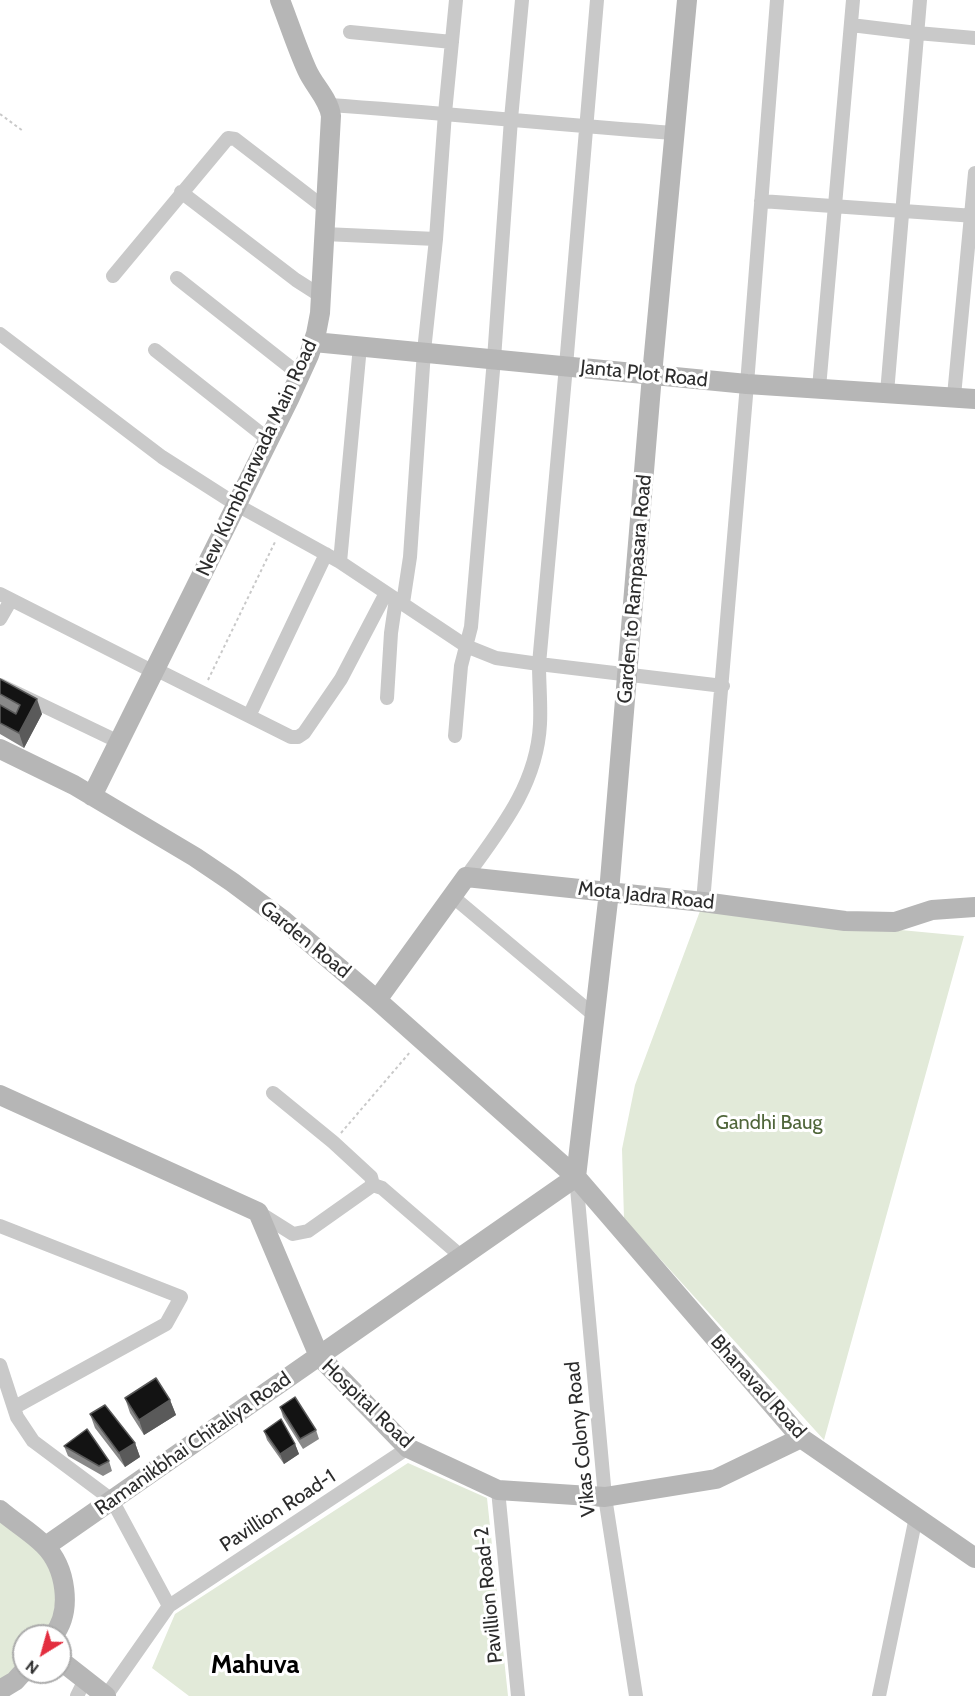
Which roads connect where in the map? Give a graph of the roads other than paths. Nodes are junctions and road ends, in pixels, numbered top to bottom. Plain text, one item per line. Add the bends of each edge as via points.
1 (280, 0) edge
2 (456, 0) edge
3 (522, 0) edge
4 (597, 0) edge
5 (687, 0) edge
6 (777, 0) edge
7 (853, 0) edge
8 (920, 0) edge
9 (851, 25) junction
10 (350, 32) dead end
11 (917, 33) junction
12 (975, 38) edge
13 (452, 42) junction
14 (329, 105) junction
15 (445, 112) junction
16 (511, 119) junction
17 (587, 127) junction
18 (675, 133) junction
19 (975, 173) edge
20 (182, 192) junction
21 (761, 201) junction
22 (836, 205) junction
23 (326, 209) junction
24 (903, 210) junction
25 (973, 216) edge
26 (324, 234) junction
27 (436, 239) junction
28 (113, 276) dead end
29 (177, 278) dead end
30 (321, 296) junction
31 (0, 334) edge
32 (314, 342) junction
33 (360, 346) junction
34 (155, 350) dead end
35 (424, 351) junction
36 (494, 359) junction
37 (566, 366) junction
38 (300, 375) junction
39 (652, 375) junction
40 (747, 384) junction
41 (819, 388) junction
42 (887, 393) junction
43 (954, 396) junction
44 (975, 399) edge
45 (268, 440) junction
46 (237, 505) junction
47 (326, 554) junction
48 (340, 562) junction
49 (5, 597) edge
50 (395, 598) junction
51 (0, 619) edge
52 (466, 646) junction
53 (538, 664) junction
54 (155, 670) junction
55 (629, 675) junction
56 (0, 685) edge
57 (723, 686) junction
58 (387, 698) dead end
59 (249, 716) junction
60 (455, 736) dead end
61 (119, 742) junction
62 (0, 749) edge
63 (92, 796) junction
64 (466, 877) junction
65 (609, 892) junction
66 (452, 896) junction
67 (703, 902) junction
68 (975, 907) edge
69 (377, 1000) junction
70 (595, 1017) junction
71 (273, 1093) dead end
72 (0, 1095) edge
73 (576, 1177) junction
74 (373, 1185) junction
75 (258, 1212) junction
76 (0, 1226) edge
77 (462, 1257) junction
78 (319, 1356) junction
79 (0, 1365) edge
80 (15, 1407) junction
81 (801, 1438) junction
82 (408, 1448) junction
83 (498, 1490) junction
84 (605, 1497) junction
85 (112, 1500) junction
86 (0, 1510) edge
87 (916, 1517) junction
88 (46, 1546) junction
89 (975, 1558) edge
90 (169, 1606) junction
91 (58, 1624) edge
92 (81, 1688) edge
93 (106, 1696) edge
94 (518, 1696) edge
95 (636, 1696) edge
96 (879, 1696) edge

1 - 14 main road, New Kumbharwada Main Road via 307,69
2 - 13 street
3 - 16 street
4 - 17 street
5 - 18 main road, Garden to Rampasara Road
6 - 21 street
7 - 9 street
8 - 11 street
9 - 11 street
9 - 22 street
10 - 13 street
11 - 12 street
11 - 24 street
13 - 15 street
14 - 15 street
14 - 23 main road, New Kumbharwada Main Road
15 - 16 street
15 - 27 street
16 - 17 street
16 - 36 street
17 - 18 street
17 - 37 street
18 - 39 main road, Garden to Rampasara Road
19 - 25 street
20 - 23 street via 224,139 232,137
20 - 28 street
20 - 30 street
21 - 22 street
21 - 40 street
22 - 24 street
22 - 41 street
23 - 26 main road, New Kumbharwada Main Road
24 - 25 street
24 - 42 street
25 - 43 street
26 - 27 street
26 - 30 main road, New Kumbharwada Main Road
27 - 35 street
29 - 38 street
30 - 32 main road, New Kumbharwada Main Road
31 - 46 street via 162,456
32 - 33 main road, Janta Plot Road
32 - 38 main road, New Kumbharwada Main Road
33 - 35 main road, Janta Plot Road
33 - 48 street
34 - 45 street
35 - 36 main road, Janta Plot Road
35 - 50 street via 410,557
36 - 37 main road, Janta Plot Road
36 - 52 street via 471,627
37 - 39 main road, Janta Plot Road
37 - 53 street
38 - 45 main road, New Kumbharwada Main Road
39 - 40 main road, Janta Plot Road
39 - 55 main road, Garden to Rampasara Road
40 - 41 main road, Janta Plot Road
40 - 57 street
41 - 42 main road, Janta Plot Road
42 - 43 main road, Janta Plot Road
43 - 44 main road, Janta Plot Road
45 - 46 main road, New Kumbharwada Main Road
46 - 47 street
46 - 54 main road, New Kumbharwada Main Road
47 - 48 street
47 - 59 street
48 - 50 street
49 - 51 street
49 - 54 street
50 - 52 street
50 - 58 street
50 - 59 street via 302,735 291,736
52 - 53 street via 496,658
52 - 60 street
53 - 55 street
53 - 64 street via 540,726 532,770 511,814
54 - 59 street
54 - 61 main road, New Kumbharwada Main Road
55 - 57 street
55 - 65 main road, Garden to Rampasara Road
56 - 61 street
57 - 67 street
61 - 63 main road, New Kumbharwada Main Road
62 - 63 main road, Garden Road
63 - 69 main road, Garden Road via 232,882
64 - 65 main road, Mota Jadra Road
64 - 66 main road
65 - 67 main road, Mota Jadra Road
65 - 70 main road, Garden to Rampasara Road
66 - 69 main road
66 - 70 street
67 - 68 main road, Mota Jadra Road via 884,923 932,910
69 - 73 main road, Garden Road
70 - 73 main road, Garden to Rampasara Road
71 - 74 street via 333,1142 371,1177
72 - 75 main road
73 - 77 main road, Ramanikbhai Chitaliya Road
73 - 81 main road, Bhanavad Road
73 - 84 street, Vikas Colony Road
74 - 75 street via 308,1231 293,1234
74 - 77 street via 382,1188
75 - 78 main road, Hospital Road
76 - 80 street via 181,1297 166,1324
77 - 78 main road, Ramanikbhai Chitaliya Road
78 - 82 main road, Hospital Road
78 - 85 main road, Ramanikbhai Chitaliya Road
79 - 80 street
80 - 85 street via 33,1441
81 - 84 main road, Hospital Road via 716,1479
81 - 87 main road, Bhanavad Road
82 - 83 main road, Hospital Road
82 - 90 street, Pavillion Road-1
83 - 84 main road, Hospital Road
83 - 94 street, Pavillion Road-2
84 - 95 street, Vikas Colony Road
85 - 88 main road, Ramanikbhai Chitaliya Road
85 - 90 street
86 - 88 main road
87 - 89 main road, Bhanavad Road
87 - 96 street
88 - 91 main road via 62,1574 66,1603
90 - 93 street, Pavillion Road-1
92 - 93 main road

